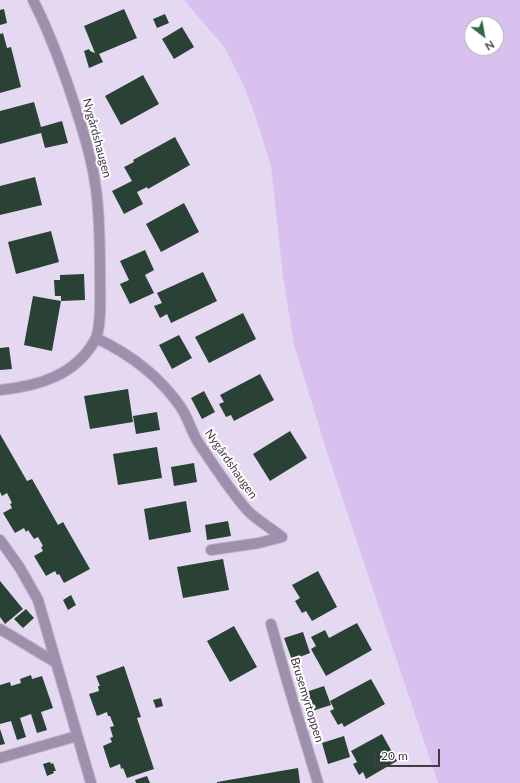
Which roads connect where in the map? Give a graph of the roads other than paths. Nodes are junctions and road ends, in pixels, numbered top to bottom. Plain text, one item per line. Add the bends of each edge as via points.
1 (33, 0) edge
2 (96, 338) junction
3 (0, 390) edge
4 (0, 540) edge
5 (211, 550) dead end
6 (271, 624) dead end
7 (0, 629) edge
8 (55, 662) junction
9 (77, 736) junction
10 (0, 758) edge
11 (91, 783) edge
12 (318, 783) edge

1 - 2 street, Nygårdshaugen via 64,71 92,167 100,226 100,303
2 - 3 street, Nygårdshaugen via 81,360 53,378 18,388
2 - 5 street, Nygårdshaugen via 131,357 169,392 182,408 197,441 230,487 249,511 282,537
4 - 8 street via 38,600
6 - 12 street, Brusemyrtoppen
7 - 8 street
8 - 9 street
9 - 10 street
9 - 11 street

